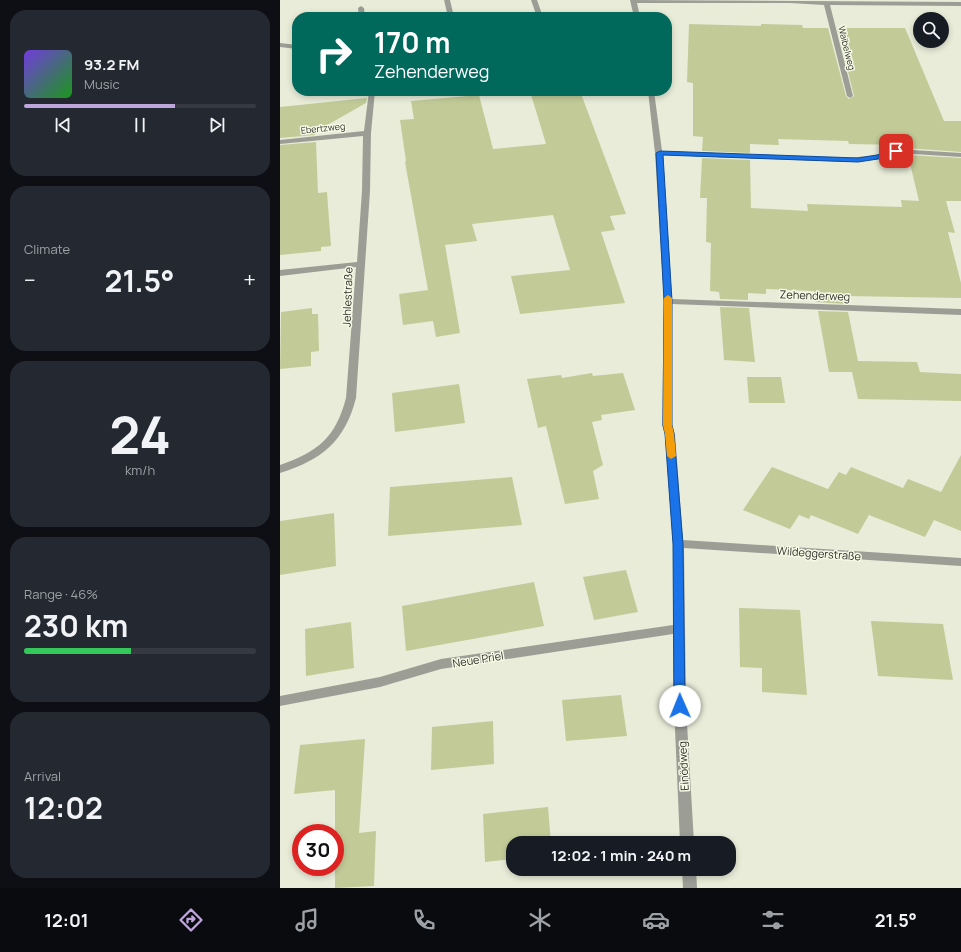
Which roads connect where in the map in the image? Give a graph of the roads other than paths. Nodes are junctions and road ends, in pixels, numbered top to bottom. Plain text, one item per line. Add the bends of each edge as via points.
1 (447, 0) edge
2 (534, 0) edge
3 (633, 1) edge
4 (790, 1) edge
5 (942, 2) edge
6 (827, 3) junction
7 (961, 4) edge
8 (361, 8) dead end
9 (361, 12) edge
10 (451, 12) edge
11 (538, 12) edge
12 (636, 12) edge
13 (280, 45) edge
14 (292, 46) edge
15 (372, 96) edge
16 (652, 96) edge
17 (850, 96) dead end
18 (368, 133) junction
19 (280, 142) edge
20 (660, 153) junction
21 (961, 155) edge
22 (359, 264) junction
23 (280, 273) edge
24 (668, 301) junction
25 (961, 312) edge
26 (280, 469) edge
27 (678, 544) junction
28 (961, 562) edge
29 (678, 629) junction
30 (280, 701) edge
31 (687, 836) edge
32 (689, 876) edge
33 (690, 888) edge

1 - 10 street
2 - 11 street
3 - 4 street
3 - 12 street
4 - 6 street
5 - 6 street
5 - 7 street
6 - 17 street, Waibelweg
8 - 9 street
13 - 14 street
15 - 18 street, Jehlestraße
16 - 20 street, Einödweg
18 - 19 street, Ebertzweg
18 - 22 street, Jehlestraße
20 - 21 street via 848,160 878,157 896,151
20 - 24 street, Einödweg
22 - 23 street
22 - 26 street, Jehlestraße via 351,398 345,419 334,437 316,453 299,464
24 - 25 street, Zehenderweg
24 - 27 street, Einödweg via 667,425 670,434
27 - 28 street, Wildeggerstraße
27 - 29 street, Einödweg
29 - 30 street, Neue Priel via 441,664 380,682
29 - 31 street, Einödweg
32 - 33 street

